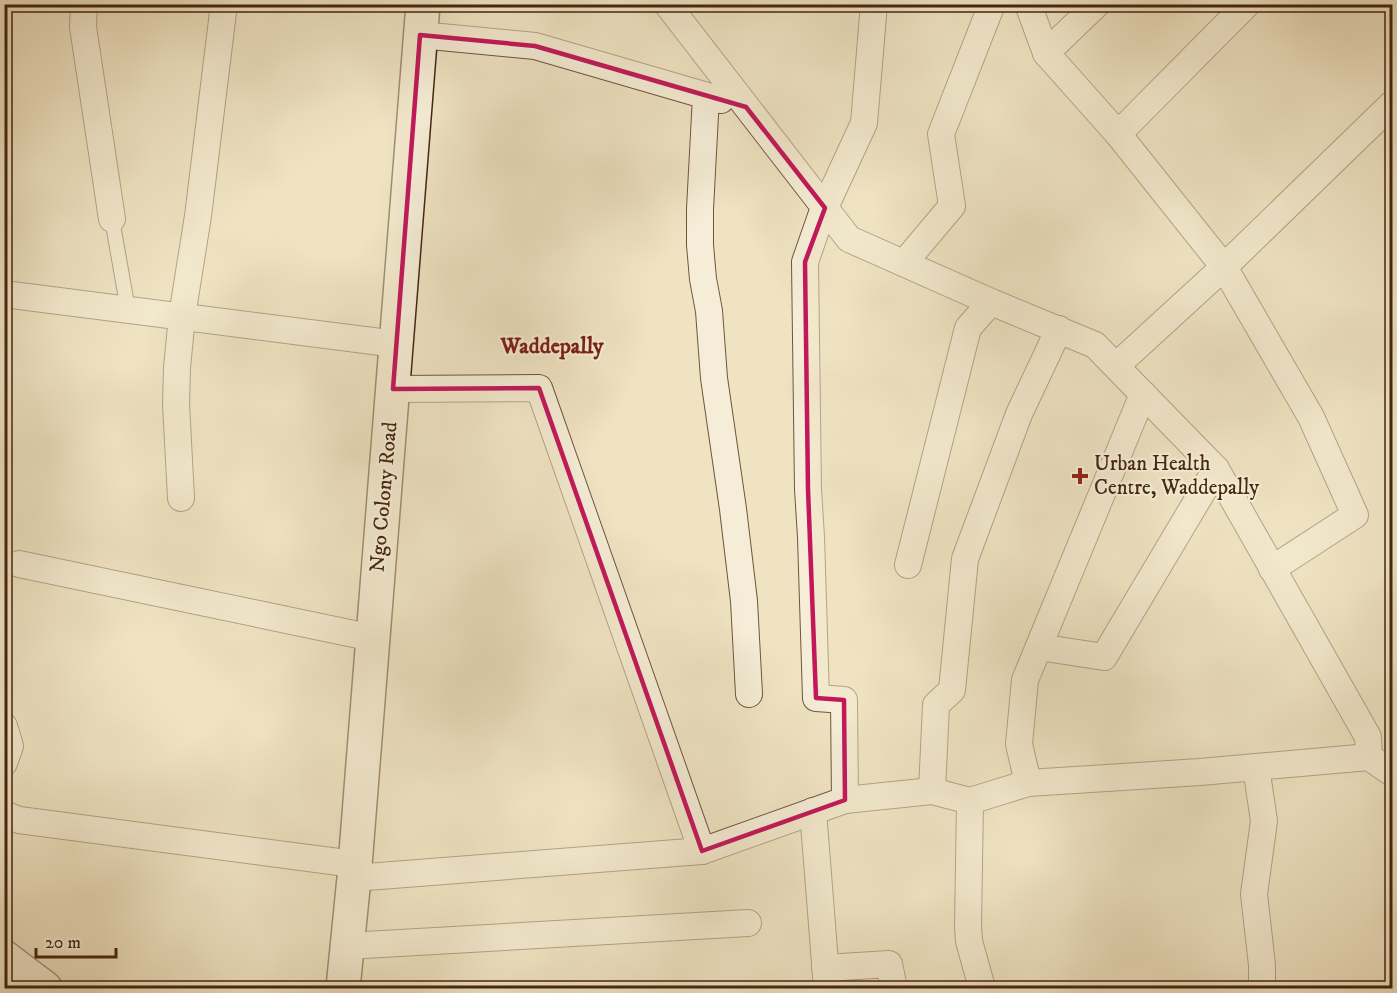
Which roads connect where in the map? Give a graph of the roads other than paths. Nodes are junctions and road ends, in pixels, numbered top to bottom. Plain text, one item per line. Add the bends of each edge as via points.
1 (84, 4) edge
2 (224, 4) edge
3 (667, 4) edge
4 (874, 4) edge
5 (992, 4) edge
6 (1028, 4) edge
7 (1096, 4) edge
8 (1247, 4) edge
9 (422, 20) edge
10 (1046, 53) junction
11 (706, 96) junction
12 (1392, 104) edge
13 (746, 107) junction
14 (1118, 134) junction
15 (825, 208) junction
16 (112, 219) joint
17 (904, 263) junction
18 (1224, 267) junction
19 (4, 294) edge
20 (991, 302) junction
21 (128, 310) junction
22 (182, 316) junction
23 (1059, 329) junction
24 (396, 344) junction
25 (1116, 366) junction
26 (393, 389) junction
27 (1143, 394) junction
28 (1216, 469) junction
29 (181, 498) dead end
30 (19, 564) dead end
31 (908, 565) dead end
32 (1272, 569) junction
33 (373, 638) junction
34 (1039, 647) junction
35 (748, 694) dead end
36 (4, 726) edge
37 (1369, 757) junction
38 (4, 763) edge
39 (1256, 767) junction
40 (1392, 773) edge
41 (1028, 783) junction
42 (932, 791) junction
43 (845, 800) junction
44 (970, 801) junction
45 (813, 811) junction
46 (4, 814) edge
47 (702, 851) junction
48 (354, 871) junction
49 (748, 923) dead end
50 (347, 946) junction
51 (4, 957) edge
52 (826, 978) edge
53 (45, 988) edge
54 (343, 988) edge
55 (894, 988) edge
56 (982, 988) edge
57 (1262, 988) edge

1 - 16 street via 83,27
2 - 22 street
3 - 13 street
4 - 15 street via 864,123
5 - 17 street via 941,134 952,206
6 - 10 street
7 - 10 street
8 - 14 street
9 - 11 street via 535,46
9 - 24 street, Ngo Colony Road
10 - 14 street
11 - 13 street
11 - 35 street via 700,245 744,601
12 - 18 street
13 - 15 street
14 - 18 street
15 - 17 street via 849,239
15 - 43 street via 805,262 807,489 816,698 844,700
16 - 21 lane
17 - 20 street
18 - 25 street
18 - 32 street via 1311,417 1355,515
19 - 21 street
20 - 23 street
20 - 31 street via 968,328
21 - 22 street
22 - 24 street
22 - 29 street via 176,404
23 - 25 street via 1095,345
23 - 42 street via 1018,414 965,559 952,690 936,705
24 - 26 street, Ngo Colony Road
25 - 27 street
26 - 33 street, Ngo Colony Road
26 - 47 street via 539,388
27 - 28 street
27 - 34 street
28 - 32 street
28 - 34 street via 1104,657
30 - 33 street
32 - 37 street via 1368,737
33 - 48 street, Ngo Colony Road
34 - 41 street via 1026,680 1018,744
36 - 38 street via 10,746
37 - 39 street
37 - 40 street
39 - 41 street
39 - 57 street via 1264,821 1254,894
41 - 44 street
42 - 43 street
42 - 44 street
43 - 45 street
44 - 56 street via 968,927
45 - 47 street
45 - 52 street
46 - 48 street via 19,820
47 - 48 street
48 - 50 street, Ngo Colony Road
49 - 50 street
50 - 54 street, Ngo Colony Road
51 - 53 street
52 - 55 street via 889,964

